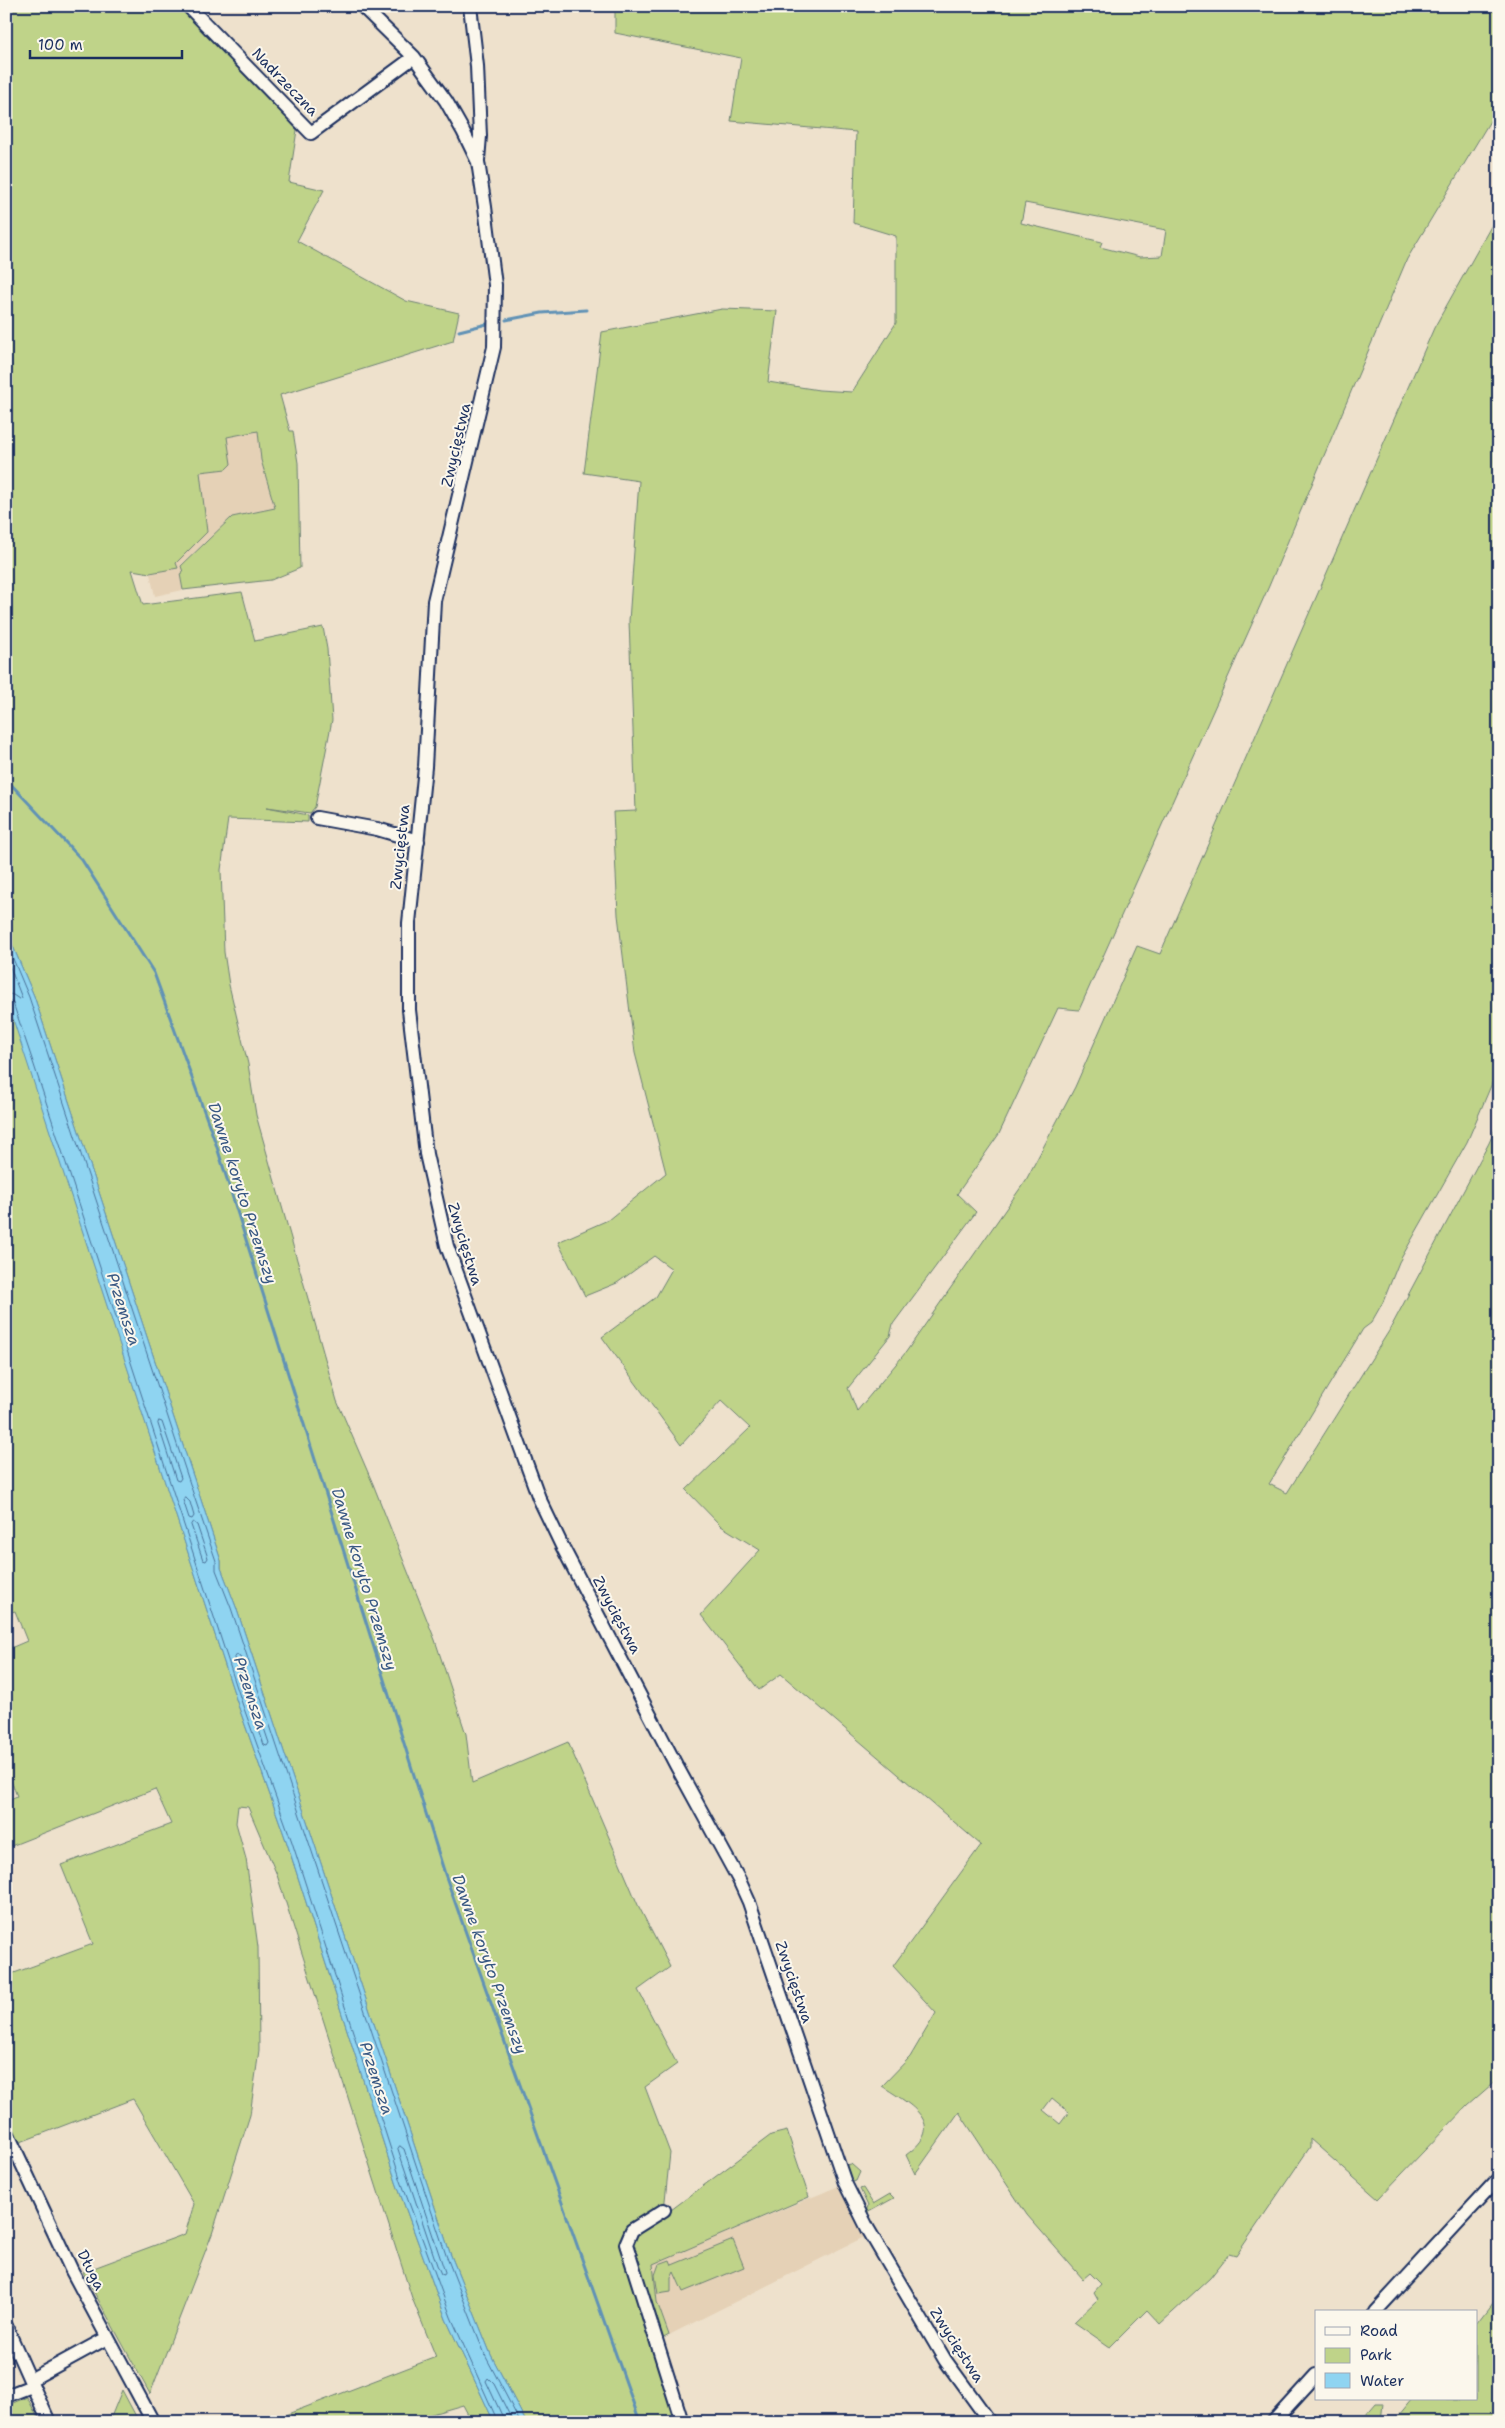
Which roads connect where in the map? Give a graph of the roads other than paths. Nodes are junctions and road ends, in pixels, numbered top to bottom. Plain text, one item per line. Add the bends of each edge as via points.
1 (188, 6) edge
2 (362, 6) edge
3 (470, 6) edge
4 (414, 57) junction
5 (478, 162) junction
6 (317, 818) dead end
7 (418, 841) junction
8 (6, 2130) edge
9 (1499, 2178) edge
10 (664, 2210) dead end
11 (1377, 2310) edge
12 (6, 2326) edge
13 (107, 2338) junction
14 (1315, 2377) edge
15 (31, 2383) junction
16 (6, 2396) edge
17 (49, 2422) edge
18 (154, 2422) edge
19 (682, 2422) edge
20 (990, 2422) edge
21 (1273, 2422) edge

1 - 4 street, Nadrzeczna via 311,132
2 - 4 street, Zwycięstwa
3 - 5 street via 477,66
4 - 5 street, Zwycięstwa via 446,101
5 - 7 street, Zwycięstwa via 495,285 494,347 434,601
6 - 7 street via 377,829
7 - 20 street, Zwycięstwa via 409,923 411,1034 421,1122 438,1213 464,1295 539,1498 749,1902 849,2190 868,2229 945,2360
8 - 13 street, Długa
9 - 11 street
10 - 19 street via 632,2230 626,2244
12 - 15 street
13 - 15 street
13 - 18 street, Długa
14 - 21 street
15 - 16 street
15 - 17 street

